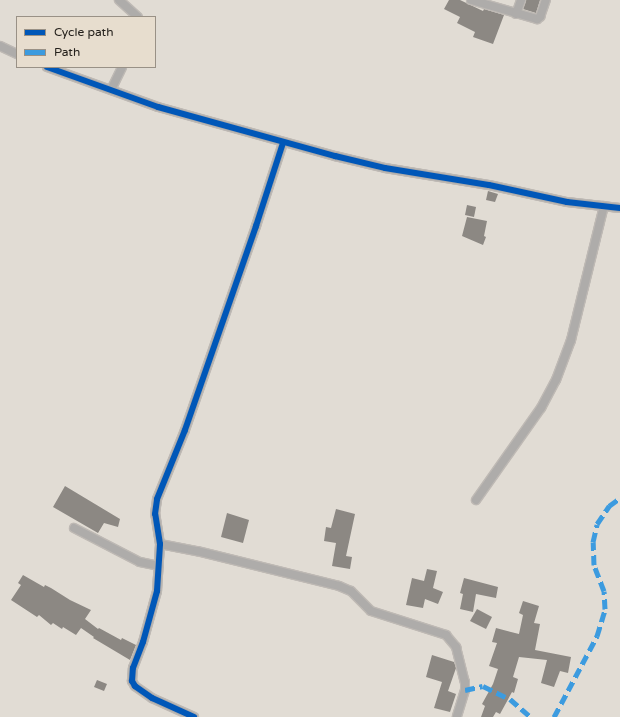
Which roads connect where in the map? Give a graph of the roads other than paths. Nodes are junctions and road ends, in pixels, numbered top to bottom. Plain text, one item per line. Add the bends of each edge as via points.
1 (119, 0) edge
2 (471, 0) edge
3 (521, 0) edge
4 (546, 0) edge
5 (516, 14) junction
6 (137, 16) edge
7 (0, 46) edge
8 (16, 54) edge
9 (50, 68) edge
10 (122, 68) edge
11 (111, 90) junction
12 (283, 143) junction
13 (604, 206) junction
14 (620, 208) edge
15 (476, 500) dead end
16 (74, 528) dead end
17 (160, 544) junction
18 (159, 566) junction
19 (194, 717) edge
20 (457, 717) edge

1 - 6 street
2 - 5 street
3 - 5 street
4 - 5 street via 537,19
7 - 8 street
9 - 11 street
10 - 11 street
11 - 12 street via 158,107
12 - 13 street via 384,168 489,184 567,202
12 - 17 street via 185,430 157,499 155,514
13 - 14 street
13 - 15 street via 571,340 556,380 542,408
16 - 18 street via 140,562
17 - 18 street
17 - 20 street via 339,586 351,591 371,611 446,635 456,647 465,682
18 - 19 street via 157,591 143,642 132,668 132,681 152,698

